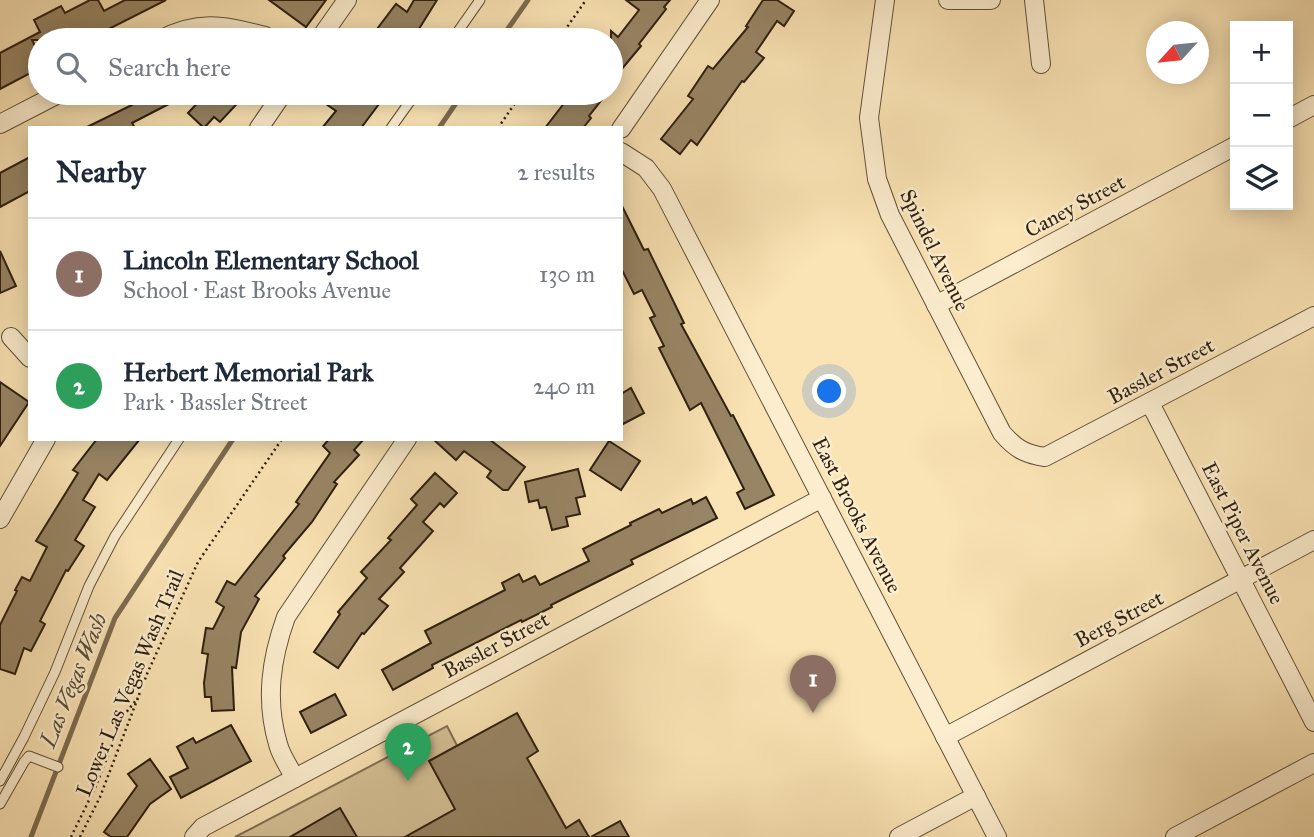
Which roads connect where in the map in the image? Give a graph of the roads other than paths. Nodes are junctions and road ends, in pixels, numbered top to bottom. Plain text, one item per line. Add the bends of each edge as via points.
1 (346, 0) edge
2 (480, 0) edge
3 (710, 0) edge
4 (885, 0) edge
5 (948, 0) edge
6 (991, 0) edge
7 (1034, 0) edge
8 (192, 28) edge
9 (232, 28) edge
10 (327, 28) edge
11 (460, 28) edge
12 (1041, 64) dead end
13 (37, 105) edge
14 (275, 105) edge
15 (407, 105) edge
16 (1314, 105) edge
17 (1293, 116) edge
18 (0, 124) edge
19 (260, 126) edge
20 (392, 126) edge
21 (622, 126) edge
22 (1233, 147) edge
23 (623, 153) edge
24 (936, 305) junction
25 (1314, 316) edge
26 (11, 337) dead end
27 (28, 356) edge
28 (1150, 403) junction
29 (45, 441) edge
30 (178, 441) edge
31 (406, 441) edge
32 (1028, 455) joint
33 (822, 498) junction
34 (0, 519) edge
35 (1314, 540) edge
36 (1241, 579) junction
37 (1314, 722) edge
38 (945, 737) junction
39 (1314, 763) edge
40 (58, 766) dead end
41 (295, 778) junction
42 (0, 781) edge
43 (976, 796) junction
44 (0, 804) edge
45 (194, 837) edge
46 (899, 837) edge
47 (996, 837) edge
48 (1175, 837) edge

1 - 10 street
2 - 11 lane
3 - 21 street
4 - 24 street, Spindel Avenue via 869,118 877,179
5 - 6 street
7 - 12 street
8 - 9 street
13 - 18 street
14 - 19 street
15 - 20 lane
16 - 17 street
22 - 24 street, Caney Street
23 - 33 street, East Brooks Avenue via 646,169 662,189
24 - 32 street, Spindel Avenue via 1002,433
25 - 28 street, Bassler Street
26 - 27 street
28 - 32 street, Bassler Street via 1045,457
28 - 36 street, East Piper Avenue
29 - 34 street
30 - 42 lane via 89,586 55,671
31 - 41 street via 286,617 274,649 269,698 278,746
33 - 38 street, East Brooks Avenue
33 - 41 street, Bassler Street
35 - 36 street, Berg Street
36 - 37 street, East Piper Avenue
36 - 38 street, Berg Street
38 - 43 street, East Brooks Avenue
39 - 48 street
40 - 44 lane via 29,757
41 - 45 street, Bassler Street via 203,827
43 - 46 street
43 - 47 street, East Brooks Avenue

